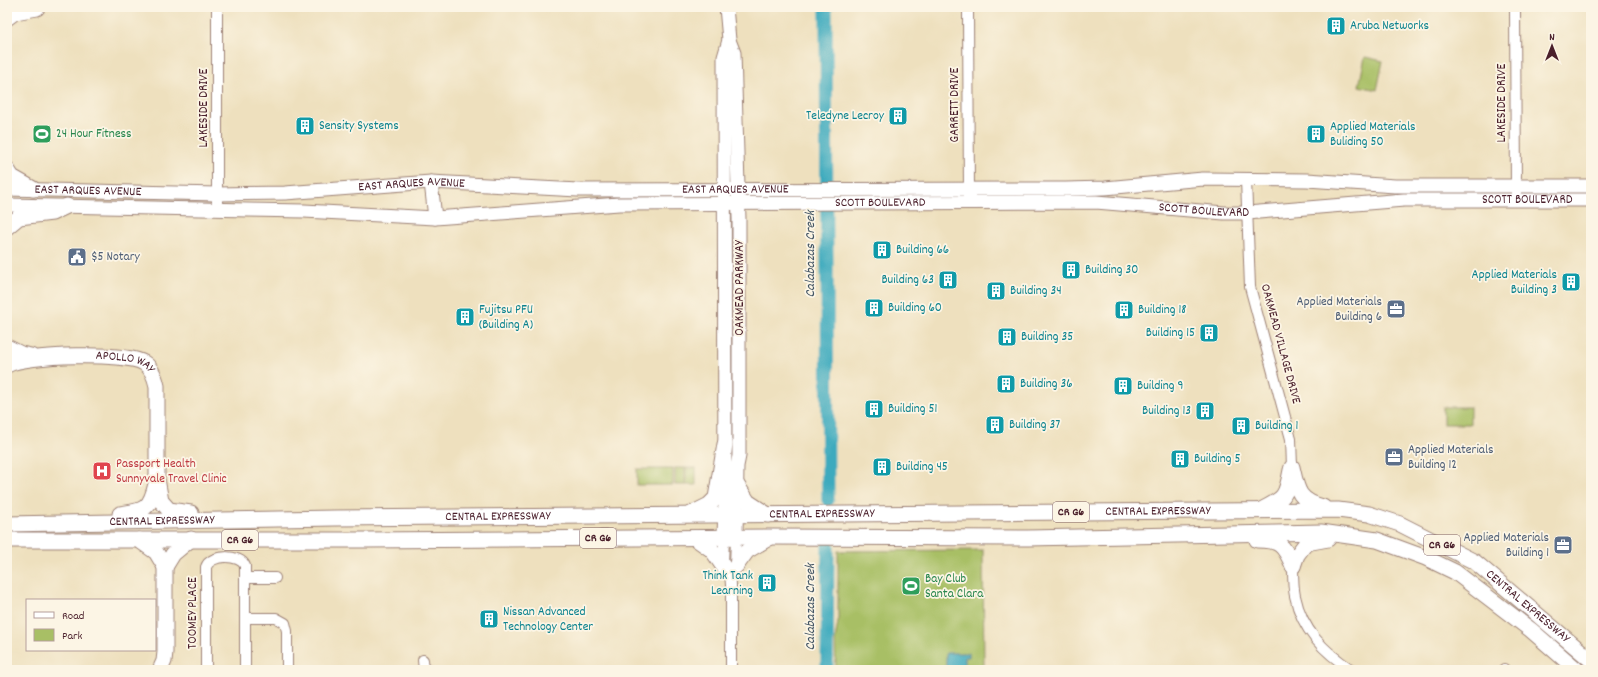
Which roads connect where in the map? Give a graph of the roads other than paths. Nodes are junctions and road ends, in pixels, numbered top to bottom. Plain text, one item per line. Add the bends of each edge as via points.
1 (33, 7) edge
2 (217, 7) edge
3 (726, 7) edge
4 (968, 7) edge
5 (1515, 7) edge
6 (7, 18) edge
7 (7, 169) edge
8 (1246, 179) junction
9 (431, 182) junction
10 (1515, 185) junction
11 (1591, 186) edge
12 (7, 189) edge
13 (33, 189) junction
14 (969, 189) junction
15 (732, 190) junction
16 (217, 194) junction
17 (817, 197) junction
18 (834, 197) junction
19 (1518, 200) junction
20 (1591, 200) edge
21 (969, 203) junction
22 (725, 204) junction
23 (739, 204) junction
24 (7, 205) edge
25 (67, 206) junction
26 (217, 209) junction
27 (1247, 213) junction
28 (435, 218) junction
29 (7, 227) edge
30 (7, 347) edge
31 (36, 357) junction
32 (7, 366) edge
33 (725, 444) junction
34 (1292, 467) junction
35 (157, 479) junction
36 (737, 485) junction
37 (1338, 510) junction
38 (1259, 511) junction
39 (731, 515) junction
40 (768, 515) junction
41 (688, 516) junction
42 (335, 518) junction
43 (7, 524) edge
44 (63, 524) junction
45 (1165, 535) junction
46 (730, 537) junction
47 (771, 537) junction
48 (695, 538) junction
49 (7, 540) edge
50 (139, 540) junction
51 (191, 540) junction
52 (1426, 558) junction
53 (1293, 566) junction
54 (165, 567) junction
55 (730, 568) junction
56 (245, 578) junction
57 (275, 578) dead end
58 (245, 618) junction
59 (1552, 626) junction
60 (1591, 648) edge
61 (1591, 660) edge
62 (161, 669) edge
63 (206, 670) edge
64 (245, 670) edge
65 (287, 670) edge
66 (731, 670) edge
67 (1352, 670) edge
68 (1577, 670) edge

1 - 6 highway via 37,8 15,12
2 - 16 street, LAKESIDE DRIVE
3 - 15 main road, OAKMEAD PARKWAY via 729,40 724,57
4 - 14 street, GARRETT DRIVE
5 - 10 street, LAKESIDE DRIVE
7 - 13 highway via 12,177
8 - 10 main road, SCOTT BOULEVARD via 1395,186
8 - 14 main road, SCOTT BOULEVARD via 1203,179 1106,188
8 - 27 street, OAKMEAD VILLAGE DRIVE
9 - 15 main road, EAST ARQUES AVENUE via 578,190
9 - 16 main road, EAST ARQUES AVENUE via 284,193
9 - 28 main road
10 - 11 main road, SCOTT BOULEVARD
10 - 19 street, LAKESIDE DRIVE
12 - 13 main road, EAST ARQUES AVENUE
13 - 16 main road, EAST ARQUES AVENUE
14 - 18 main road, SCOTT BOULEVARD
14 - 21 street, GARRETT DRIVE
15 - 17 main road, EAST ARQUES AVENUE
15 - 22 main road, OAKMEAD PARKWAY
15 - 23 main road, OAKMEAD PARKWAY
16 - 26 street, LAKESIDE DRIVE
17 - 18 main road, SCOTT BOULEVARD
17 - 23 main road, EAST ARQUES AVENUE
18 - 21 main road, SCOTT BOULEVARD
19 - 20 main road, SCOTT BOULEVARD
19 - 27 main road, SCOTT BOULEVARD via 1404,200
21 - 27 main road, SCOTT BOULEVARD via 1096,202
22 - 23 main road, EAST ARQUES AVENUE
22 - 28 main road, EAST ARQUES AVENUE via 619,204
22 - 33 main road, OAKMEAD PARKWAY
23 - 36 main road, OAKMEAD PARKWAY
24 - 25 main road, EAST ARQUES AVENUE
25 - 26 main road, EAST ARQUES AVENUE
25 - 29 highway via 52,213 25,216
26 - 28 main road, EAST ARQUES AVENUE
27 - 34 street, OAKMEAD VILLAGE DRIVE via 1250,287 1291,439
30 - 31 highway via 21,354
31 - 32 highway via 15,361
31 - 35 highway, APOLLO WAY via 123,357 137,359 153,372 157,386
33 - 39 main road, OAKMEAD PARKWAY
33 - 41 highway via 716,498 709,505
34 - 37 highway via 1297,488 1305,500
34 - 38 highway via 1286,494 1278,502
35 - 42 highway via 161,501 169,510 175,512 309,513
35 - 44 highway via 151,502 143,510
36 - 39 main road, OAKMEAD PARKWAY
36 - 40 highway via 748,502
37 - 38 highway, CENTRAL EXPRESSWAY / CR G6
37 - 59 highway, CENTRAL EXPRESSWAY / CR G6 via 1369,514 1400,524 1475,562
38 - 40 highway, CENTRAL EXPRESSWAY / CR G6
39 - 40 highway, CENTRAL EXPRESSWAY / CR G6
39 - 41 highway, CENTRAL EXPRESSWAY / CR G6
39 - 46 main road, OAKMEAD PARKWAY
41 - 42 highway, CENTRAL EXPRESSWAY / CR G6
42 - 44 highway, CENTRAL EXPRESSWAY / CR G6
43 - 44 highway, CENTRAL EXPRESSWAY / CR G6
45 - 47 highway, CENTRAL EXPRESSWAY / CR G6 via 998,538
45 - 52 highway, CENTRAL EXPRESSWAY / CR G6 via 1321,532 1377,540
45 - 53 highway via 1182,540 1274,541 1285,549
46 - 47 highway, CENTRAL EXPRESSWAY / CR G6
46 - 48 highway, CENTRAL EXPRESSWAY / CR G6
46 - 55 street
47 - 55 highway via 747,551
48 - 51 highway, CENTRAL EXPRESSWAY / CR G6
48 - 55 highway
49 - 50 highway, CENTRAL EXPRESSWAY / CR G6
50 - 51 highway, CENTRAL EXPRESSWAY / CR G6
50 - 54 highway via 156,552
51 - 54 highway via 172,554
52 - 53 highway via 1349,538 1328,539 1306,543
52 - 68 highway, CENTRAL EXPRESSWAY / CR G6 via 1455,572 1526,626
53 - 67 street via 1294,595 1306,627 1333,658
54 - 62 highway via 165,652
55 - 66 street
56 - 57 street
56 - 58 street, TOOMEY PLACE
56 - 63 street, TOOMEY PLACE via 241,560 215,558 207,564
58 - 64 street, TOOMEY PLACE
58 - 65 street via 282,620 287,632
59 - 60 highway
59 - 61 highway, CENTRAL EXPRESSWAY / CR G6

